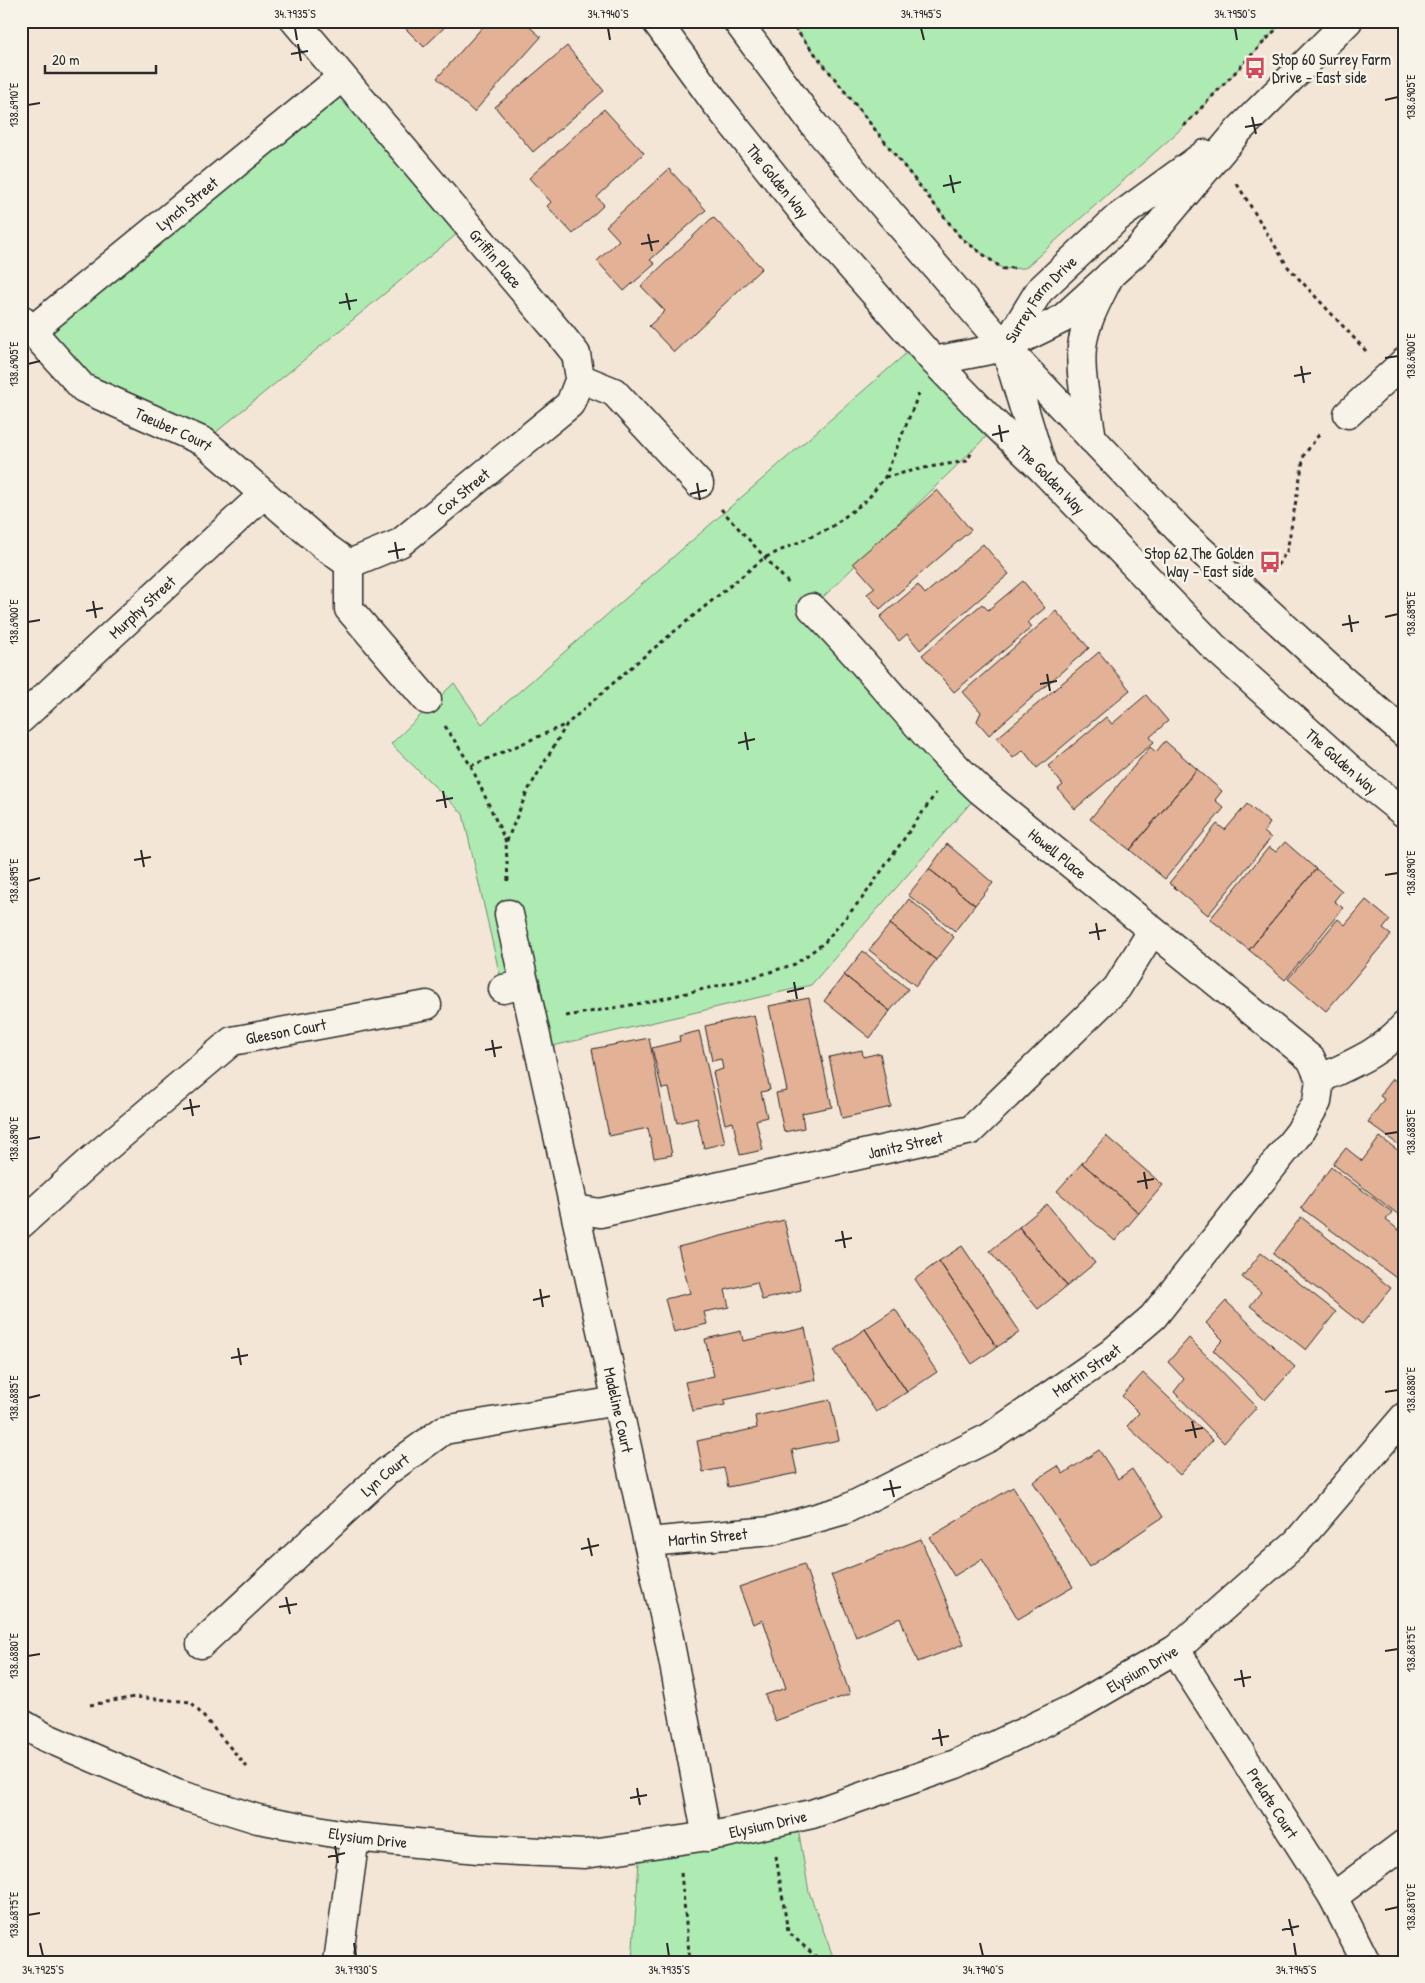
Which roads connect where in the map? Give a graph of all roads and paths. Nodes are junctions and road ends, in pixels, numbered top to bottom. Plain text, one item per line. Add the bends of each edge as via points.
1 (295, 21) edge
2 (656, 21) edge
3 (737, 21) edge
4 (790, 21) edge
5 (1284, 21) edge
6 (1348, 21) edge
7 (342, 77) junction
8 (1181, 129) dead end
9 (1239, 130) junction
10 (1219, 154) junction
11 (1018, 268) dead end
12 (1110, 275) junction
13 (27, 324) edge
14 (1005, 348) junction
15 (934, 361) junction
16 (1396, 369) edge
17 (580, 378) junction
18 (1348, 414) joint
19 (989, 418) junction
20 (1092, 438) junction
21 (1042, 469) junction
22 (885, 477) junction
23 (699, 484) joint
24 (264, 494) junction
25 (764, 558) junction
26 (349, 564) junction
27 (1254, 599) junction
28 (812, 608) joint
29 (427, 700) joint
30 (21, 720) edge
31 (567, 724) junction
32 (1404, 732) edge
33 (471, 766) junction
34 (955, 766) junction
35 (1404, 813) edge
36 (506, 843) junction
37 (509, 914) joint
38 (1152, 931) junction
39 (427, 1005) dead end
40 (533, 1022) junction
41 (1404, 1026) edge
42 (1320, 1079) junction
43 (574, 1209) junction
44 (21, 1224) edge
45 (617, 1401) junction
46 (1404, 1417) edge
47 (648, 1542) junction
48 (201, 1644) dead end
49 (1176, 1649) junction
50 (90, 1705) dead end
51 (21, 1723) edge
52 (247, 1767) dead end
53 (772, 1822) junction
54 (355, 1837) junction
55 (706, 1837) junction
56 (678, 1841) junction
57 (1404, 1844) edge
58 (1332, 1897) junction
59 (338, 1962) edge
60 (690, 1962) edge
61 (822, 1962) edge
62 (1366, 1962) edge

1 - 7 street, Griffin Place
2 - 15 street, The Golden Way via 715,102 807,217
3 - 14 street via 815,126
4 - 11 path via 961,238 1004,269
5 - 8 path
6 - 9 street, Surrey Farm Drive
7 - 13 street, Lynch Street
7 - 17 street, Griffin Place via 576,354
9 - 10 street, Surrey Farm Drive
9 - 14 street, Surrey Farm Drive via 1117,218 1039,291
10 - 12 street, Surrey Farm Drive via 1140,248
10 - 16 path via 1288,267
12 - 14 street, Surrey Farm Drive via 1062,319
12 - 20 street via 1090,318 1082,347 1082,374
13 - 24 street, Taeuber Court via 83,388 204,442
14 - 15 street
14 - 20 street
14 - 21 street
15 - 19 street, The Golden Way
15 - 22 path
16 - 18 street
17 - 23 street via 614,392
17 - 26 street, Cox Street via 570,404 400,542
18 - 27 path via 1323,428 1304,455 1287,551
19 - 21 street, The Golden Way
19 - 22 path via 968,461
20 - 27 street via 1180,530
21 - 35 street, The Golden Way via 1214,647
22 - 25 path via 867,500 830,528
23 - 25 path
24 - 26 street, Taeuber Court
24 - 30 street, Murphy Street
25 - 28 path
25 - 31 path
26 - 29 street via 349,609
27 - 32 street
28 - 34 street, Howell Place
29 - 33 path
31 - 33 path
31 - 36 path via 527,792
33 - 36 path
34 - 38 street, Howell Place
34 - 40 path via 864,896 824,943 795,964 751,978 648,1002
36 - 37 path
37 - 40 street, Madeline Court via 514,987
38 - 42 street, Howell Place via 1311,1060
38 - 43 street, Janitz Street via 1117,988 971,1130 600,1213
39 - 44 street, Gleeson Court via 232,1041
40 - 43 street, Madeline Court
41 - 42 street via 1375,1053
42 - 47 street, Martin Street via 1317,1102 1299,1133 1153,1317 1110,1354 990,1437 844,1510 770,1531
43 - 45 street, Madeline Court
45 - 47 street, Madeline Court
45 - 48 street, Lyn Court via 444,1430 386,1472
46 - 49 street, Elysium Drive via 1297,1542
47 - 55 street, Madeline Court
49 - 53 street, Elysium Drive via 1074,1708 956,1764 812,1814
49 - 58 street, Prelate Court
50 - 52 path via 135,1697 191,1702
51 - 54 street, Elysium Drive via 45,1737 177,1794 258,1819
53 - 55 street, Elysium Drive
53 - 61 path via 788,1932
54 - 56 street, Elysium Drive via 478,1849 585,1854
54 - 59 street
55 - 56 street, Elysium Drive
56 - 60 path
57 - 58 street
58 - 62 street, Prelate Court

